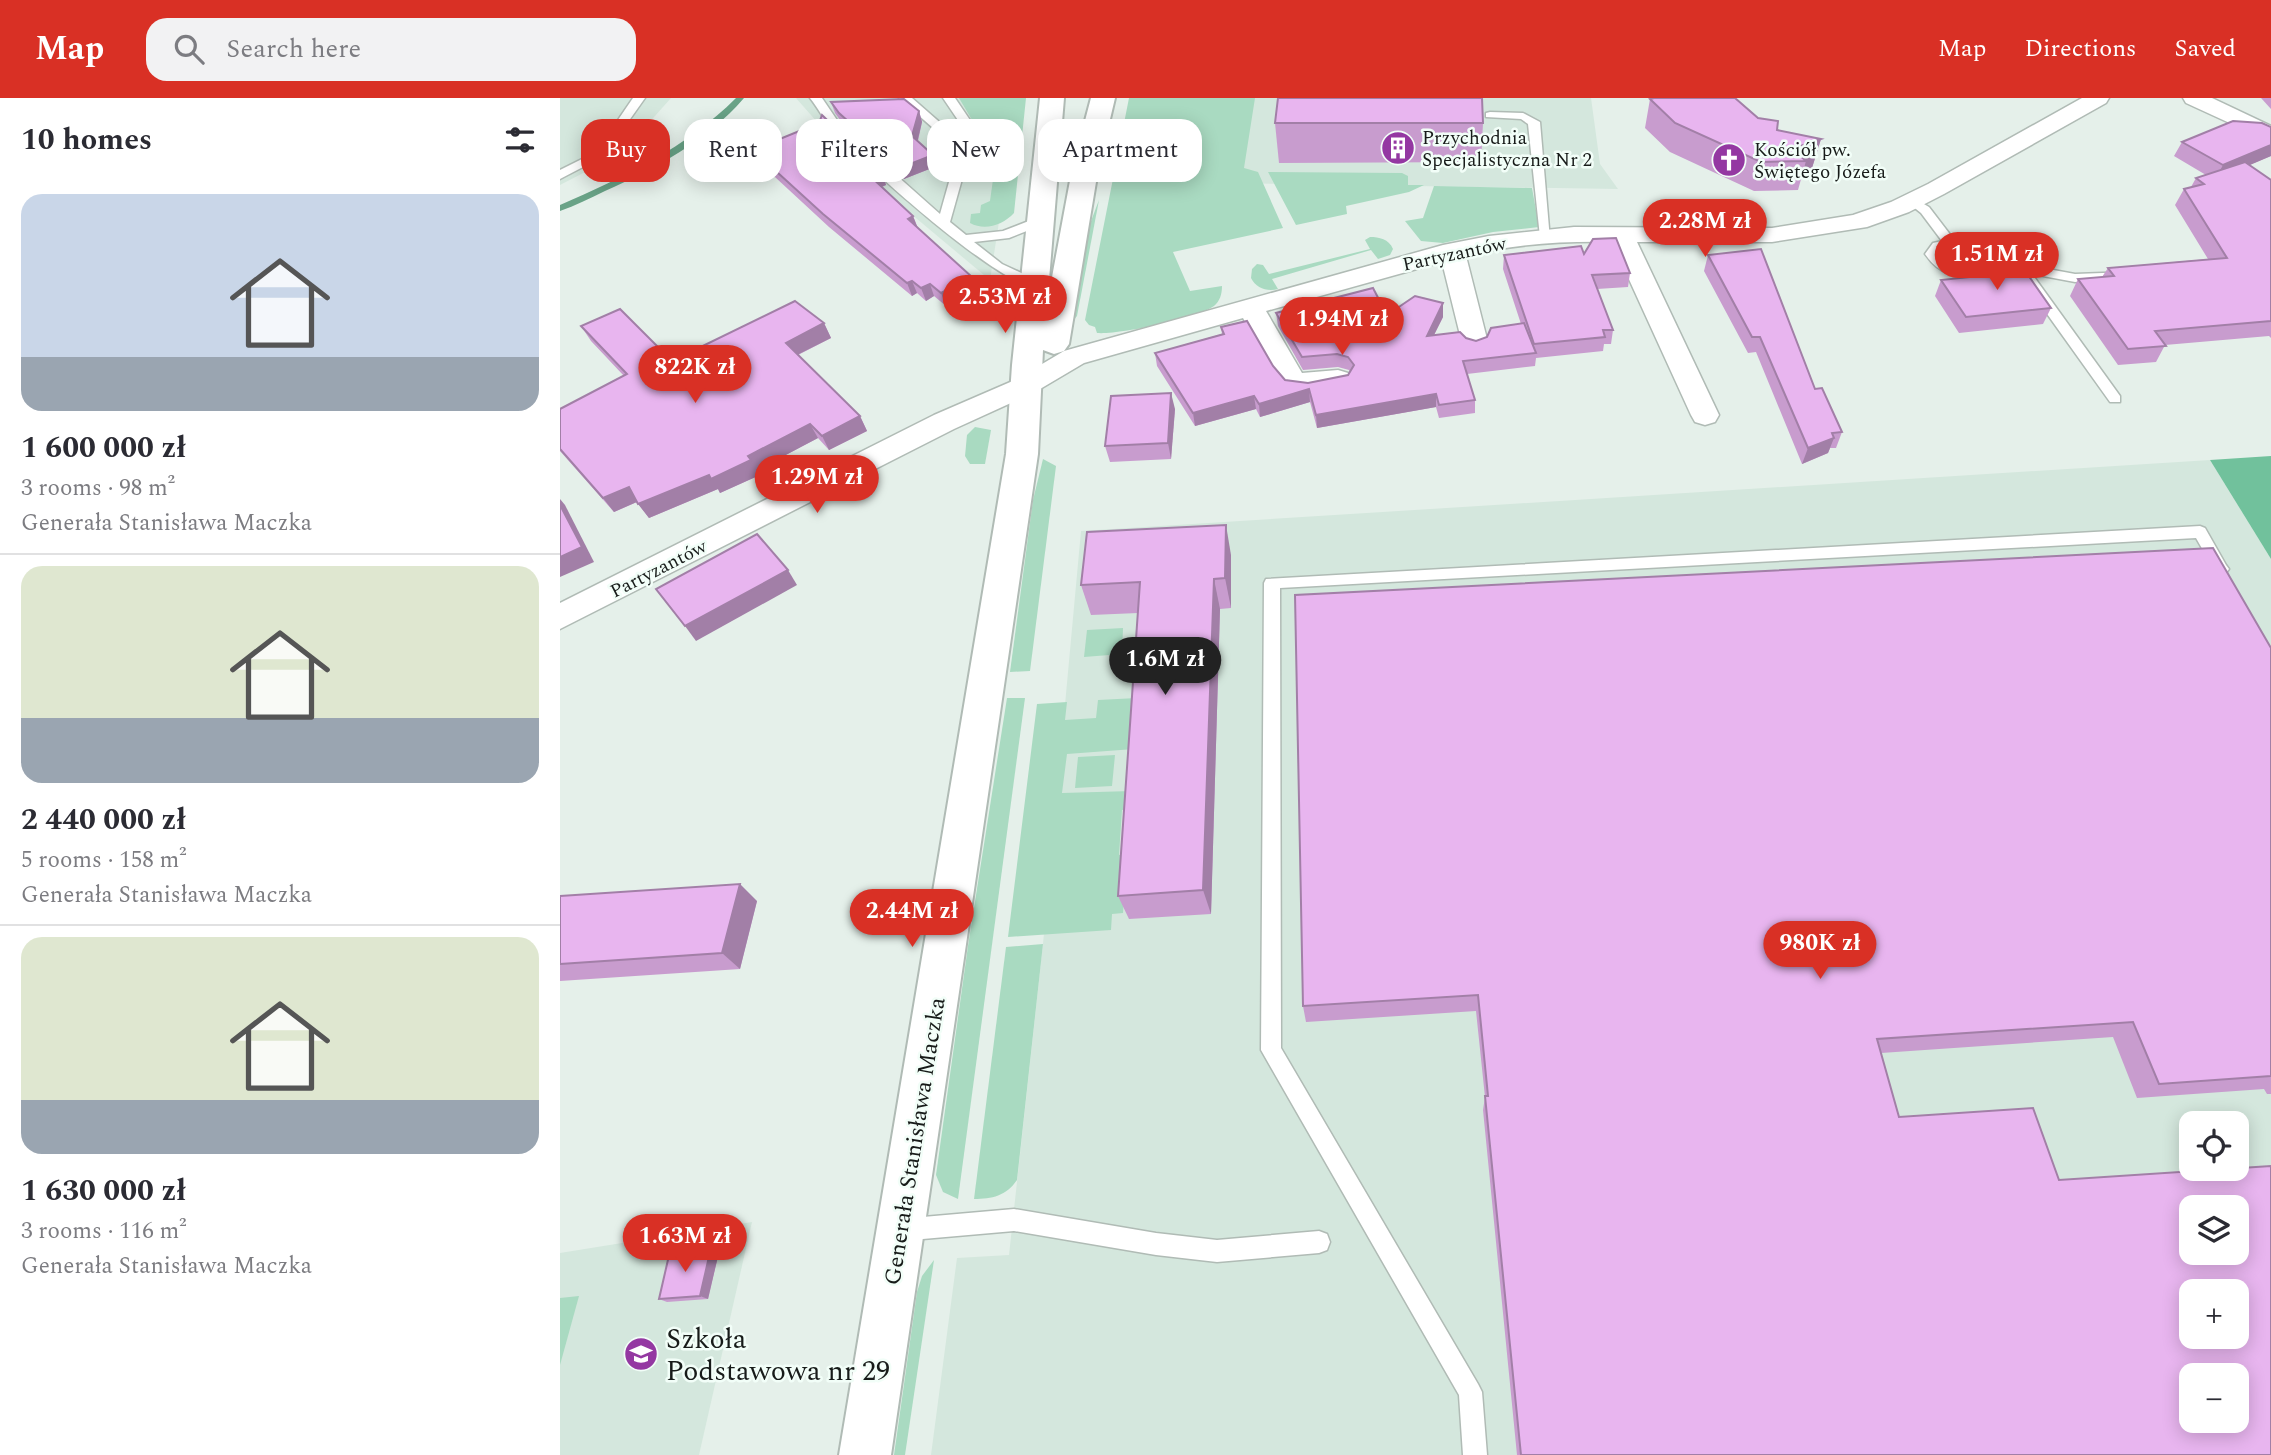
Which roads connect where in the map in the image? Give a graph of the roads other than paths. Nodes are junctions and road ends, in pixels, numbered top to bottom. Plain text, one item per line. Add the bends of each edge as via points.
1 (639, 98) edge
2 (816, 98) edge
3 (824, 98) edge
4 (905, 98) edge
5 (949, 98) edge
6 (1052, 98) edge
7 (1103, 98) edge
8 (2098, 98) edge
9 (2194, 98) edge
10 (1490, 115) dead end
11 (929, 119) edge
12 (963, 119) edge
13 (2271, 135) edge
14 (560, 175) edge
15 (955, 182) edge
16 (1912, 201) junction
17 (1043, 220) junction
18 (943, 224) junction
19 (1621, 234) junction
20 (1546, 237) junction
21 (962, 239) junction
22 (1951, 244) junction
23 (1452, 250) junction
24 (1978, 256) junction
25 (2017, 267) junction
26 (2140, 274) edge
27 (1037, 285) junction
28 (1251, 308) junction
29 (1475, 343) edge
30 (1050, 370) junction
31 (1338, 379) edge
32 (1025, 386) junction
33 (2115, 399) dead end
34 (1705, 415) dead end
35 (1022, 454) junction
36 (2232, 589) edge
37 (560, 617) edge
38 (900, 1230) junction
39 (1319, 1242) dead end
40 (865, 1455) edge
41 (1475, 1455) edge

1 - 14 lane via 600,154
2 - 3 lane
2 - 18 lane via 837,128
4 - 11 lane
5 - 12 lane
6 - 17 main road, Generała Stanisława Maczka
7 - 30 main road, Generała Stanisława Maczka via 1085,170
8 - 16 street, Partyzantów
9 - 13 street
10 - 20 lane via 1523,116 1534,122
15 - 18 lane
16 - 19 street, Partyzantów via 1858,222 1772,236
16 - 22 lane via 1925,210
17 - 21 lane via 1015,232
17 - 27 main road, Generała Stanisława Maczka
18 - 21 lane
19 - 20 street, Partyzantów
19 - 34 street
20 - 23 street, Partyzantów
21 - 27 lane via 998,267
22 - 24 lane
22 - 24 lane via 1933,250 1932,258 1940,267 1969,271 1978,265
23 - 28 street, Partyzantów
23 - 29 street
24 - 25 lane via 1997,257
25 - 26 lane via 2075,278
25 - 33 lane
27 - 32 main road, Generała Stanisława Maczka
28 - 30 street, Partyzantów via 1074,357
28 - 31 street via 1298,384
30 - 32 street, Partyzantów
30 - 35 main road, Generała Stanisława Maczka
32 - 35 main road, Generała Stanisława Maczka
32 - 37 street, Partyzantów via 944,422
35 - 38 main road, Generała Stanisława Maczka
36 - 41 lane via 2200,532 1272,583 1271,1050 1470,1392
38 - 39 lane via 1014,1220 1217,1251
38 - 40 main road, Generała Stanisława Maczka

